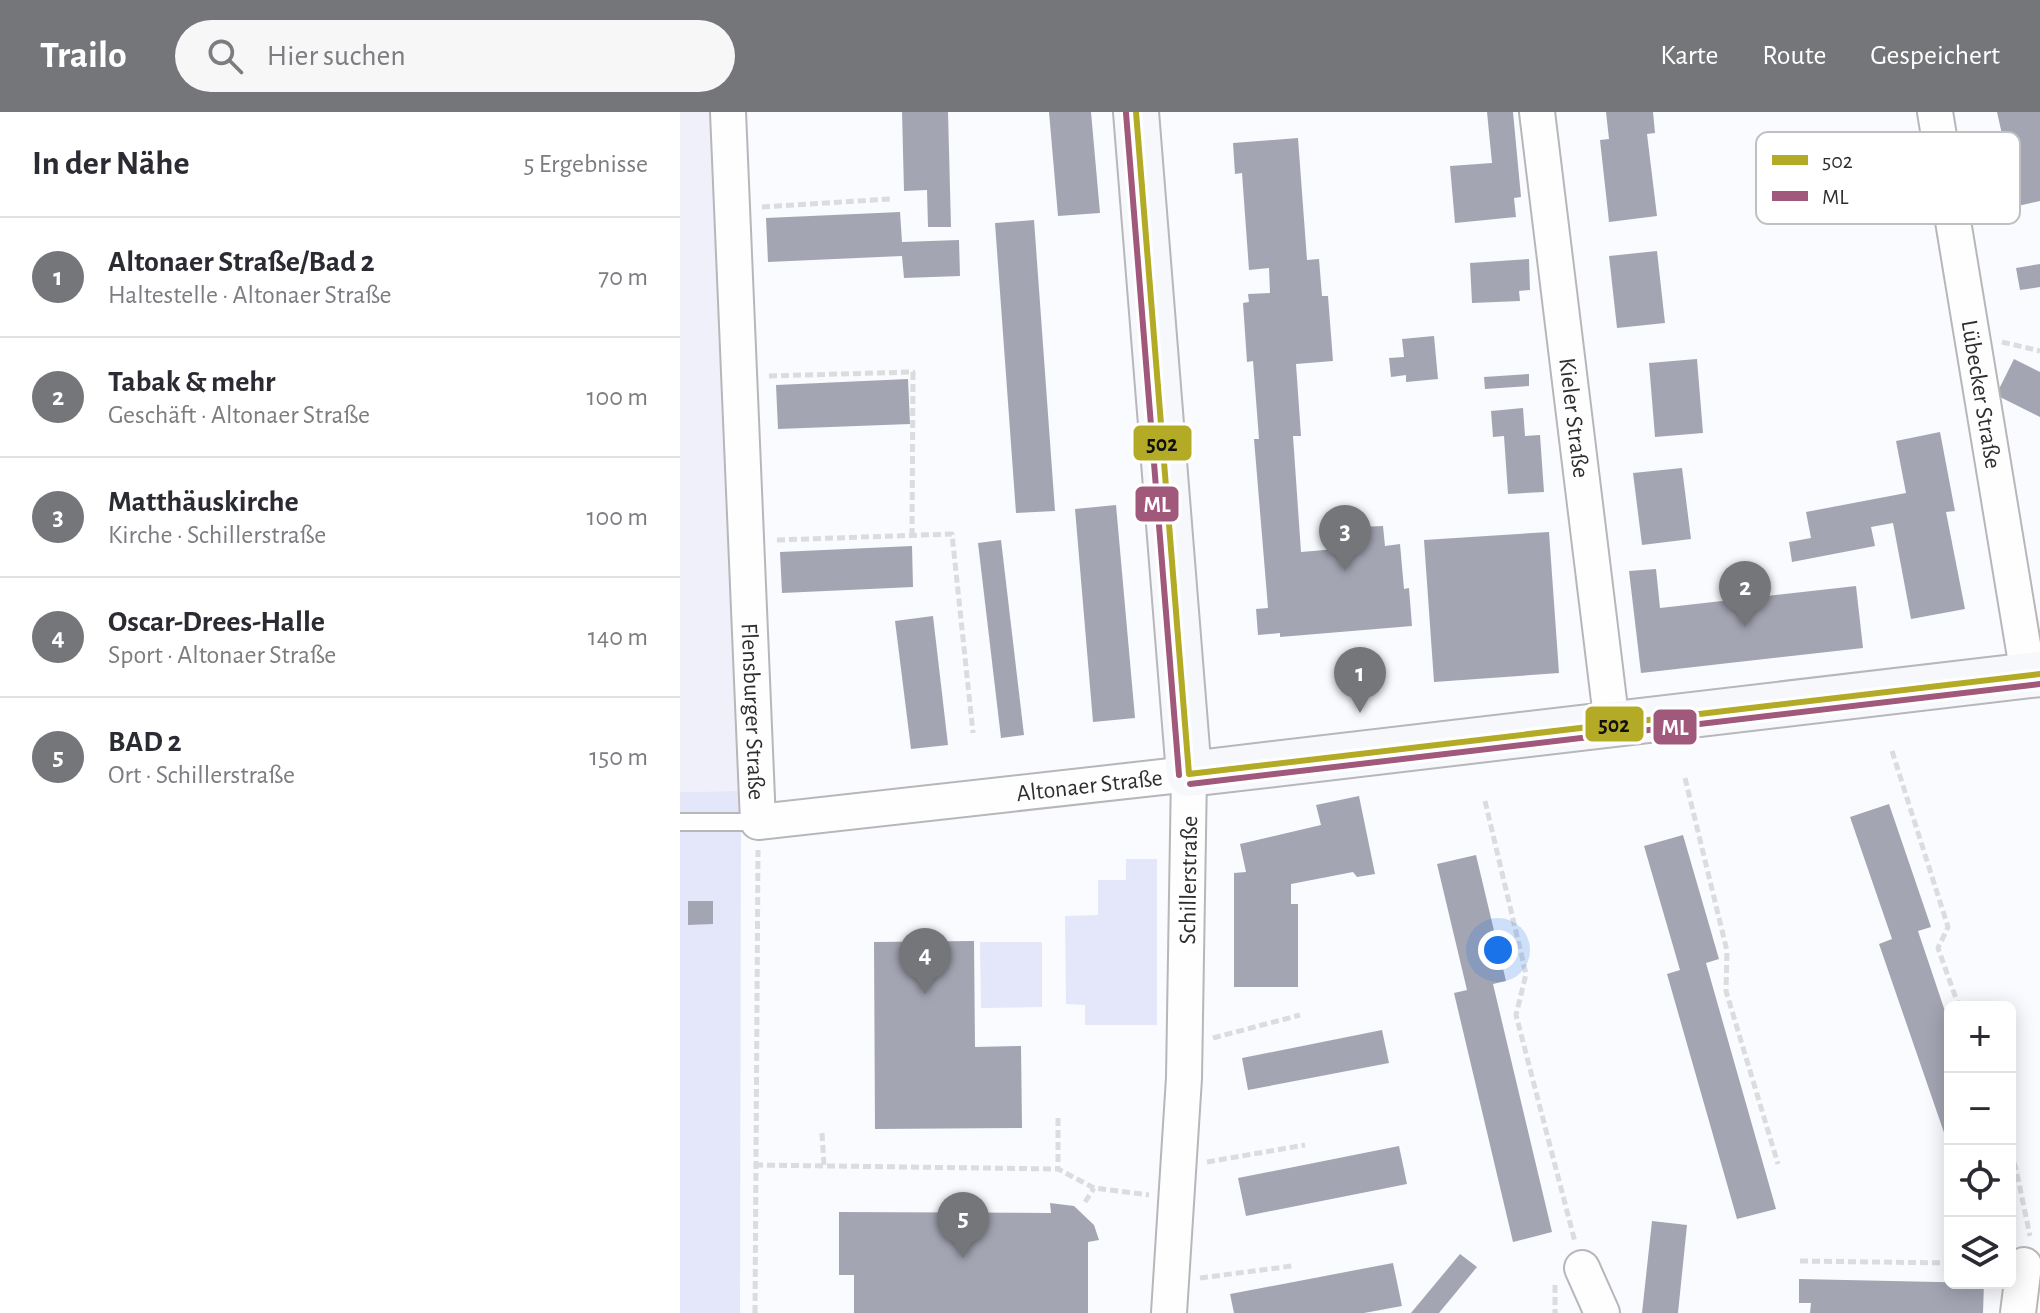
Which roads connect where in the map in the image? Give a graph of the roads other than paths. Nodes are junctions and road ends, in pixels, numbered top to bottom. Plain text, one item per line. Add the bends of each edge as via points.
1 (728, 112) edge
2 (1136, 112) edge
3 (1537, 112) edge
4 (1935, 112) edge
5 (1939, 132) edge
6 (1955, 224) edge
7 (2034, 674) edge
8 (1612, 725) junction
9 (1189, 774) junction
10 (680, 822) edge
11 (758, 822) junction
12 (2024, 1265) road end
13 (1568, 1274) road end
14 (1170, 1297) edge
15 (1602, 1313) edge
16 (2018, 1313) edge

1 - 11 street, Flensburger Straße
2 - 9 street, Schillerstraße
3 - 8 street, Kieler Straße
4 - 5 street, Lübecker Straße
6 - 7 street, Lübecker Straße
7 - 8 street, Altonaer Straße
8 - 9 street, Altonaer Straße
9 - 11 street, Altonaer Straße
9 - 14 street, Schillerstraße via 1185,1046
10 - 11 lane
12 - 16 street
13 - 15 street

